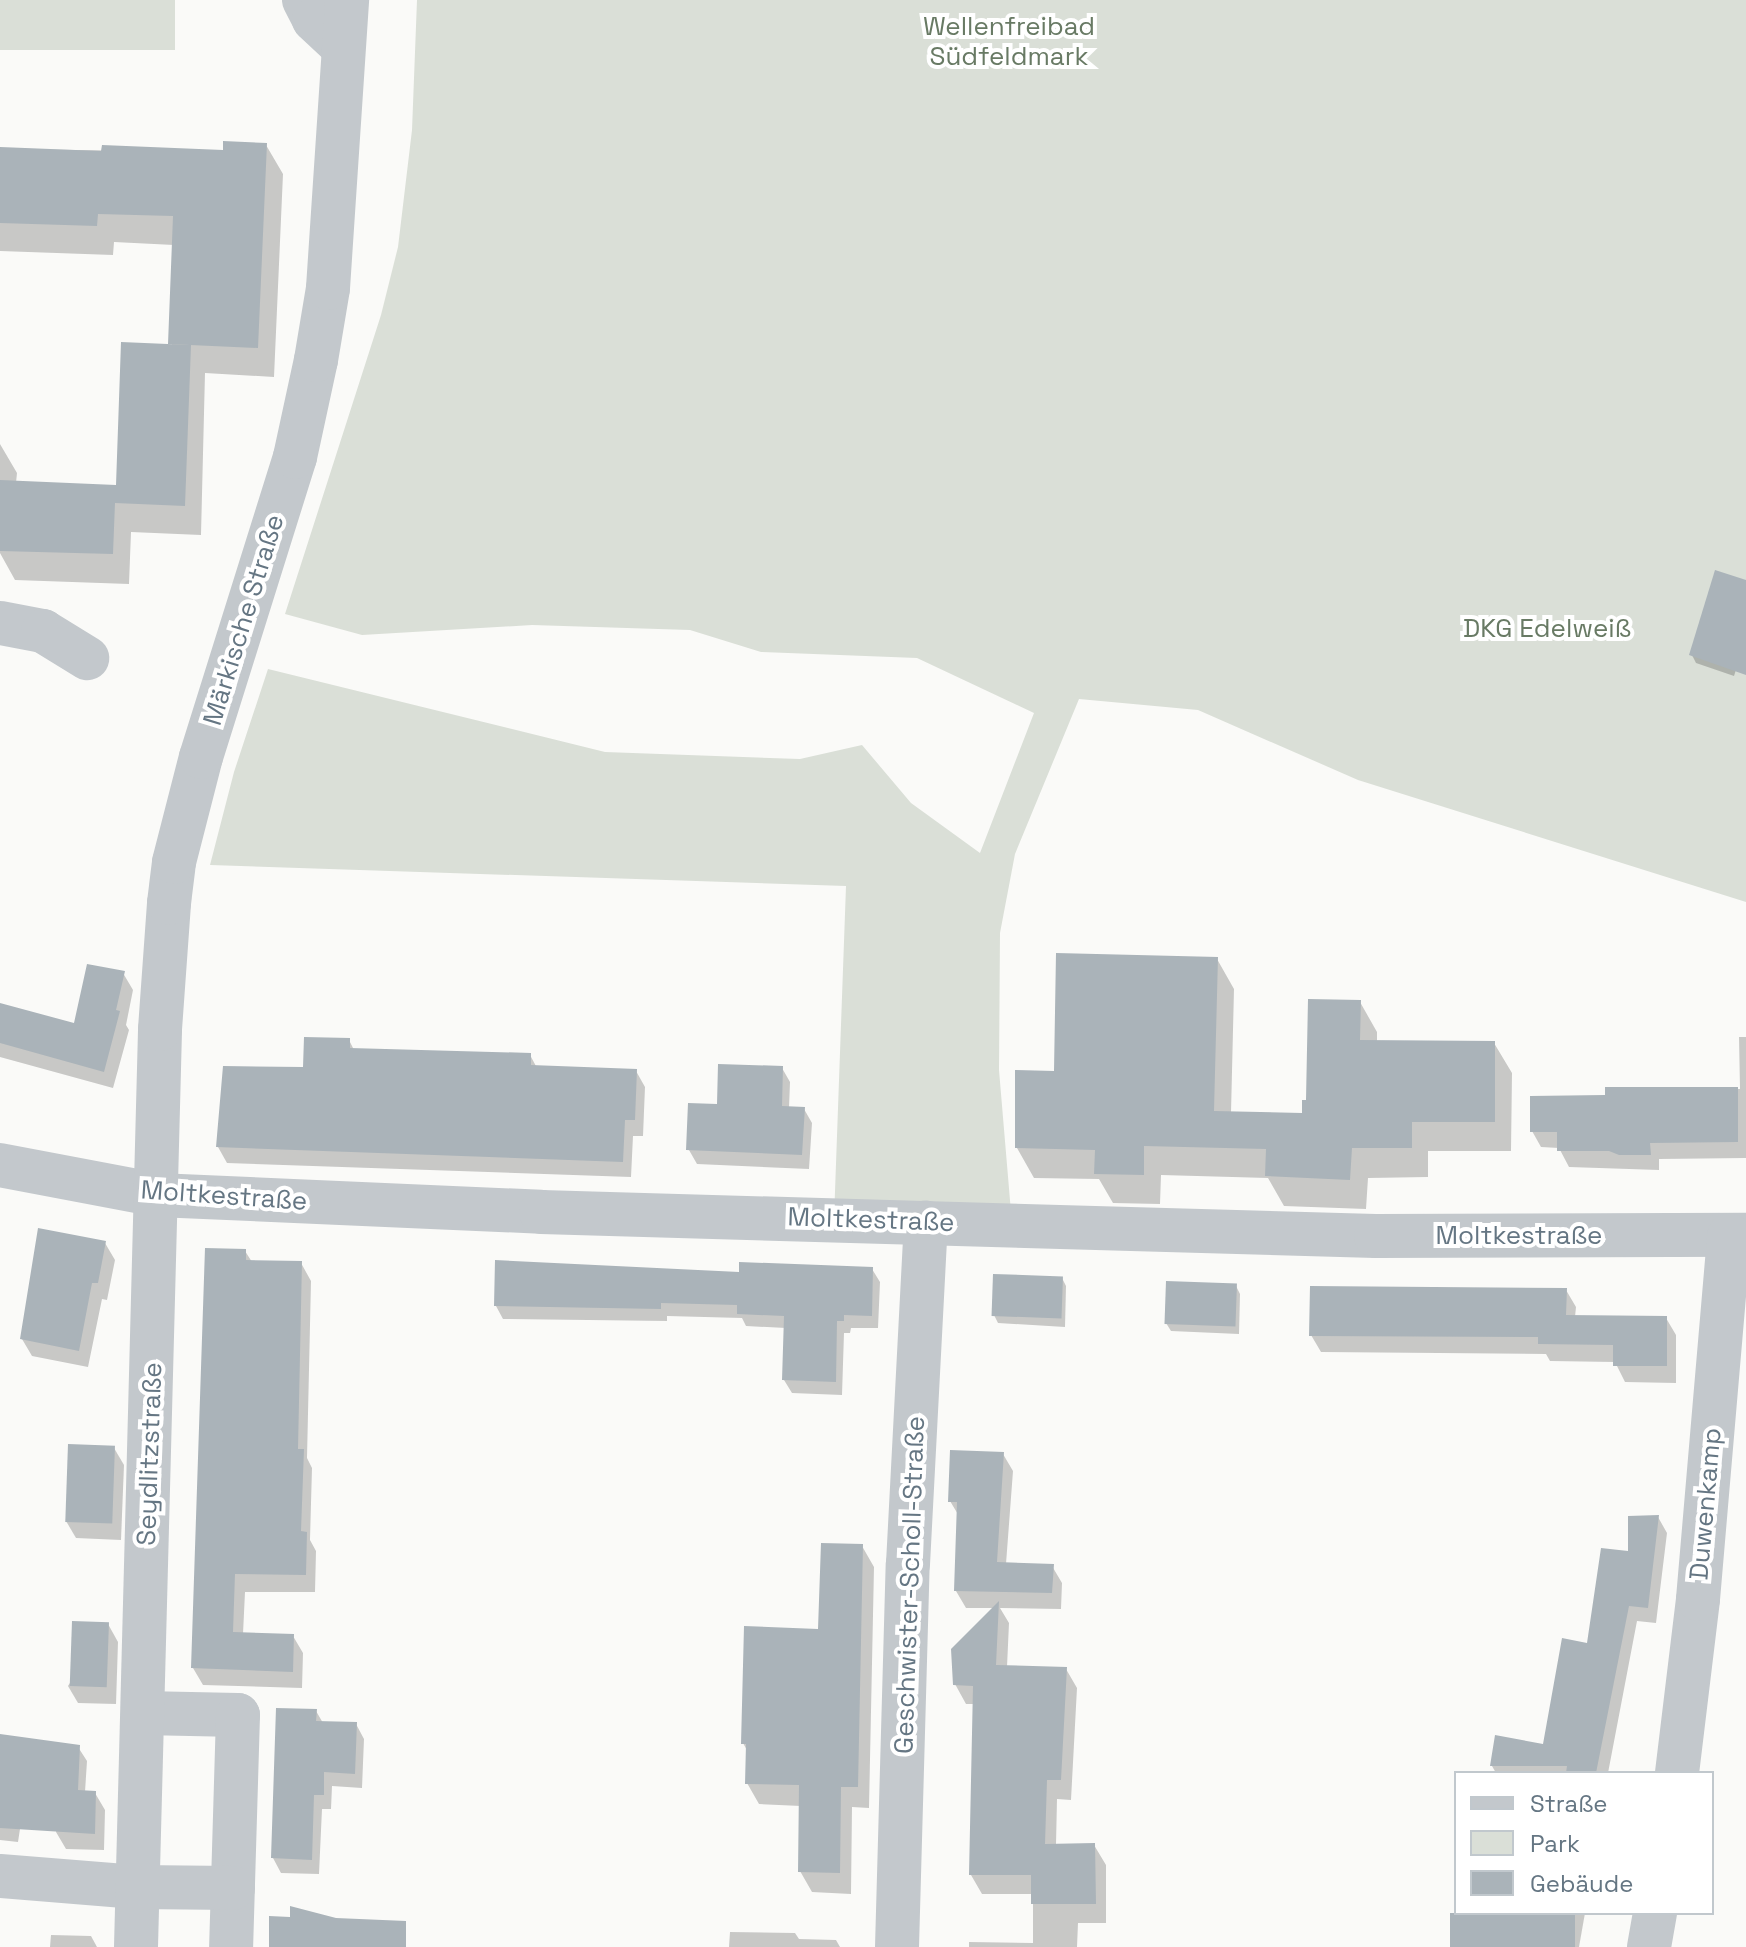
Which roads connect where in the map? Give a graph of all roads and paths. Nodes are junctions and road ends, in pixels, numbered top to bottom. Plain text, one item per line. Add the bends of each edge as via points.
1 (304, 0) edge
2 (347, 0) edge
3 (341, 45) junction
4 (0, 623) edge
5 (87, 658) dead end
6 (0, 1165) edge
7 (157, 1195) junction
8 (926, 1222) junction
9 (1737, 1235) edge
10 (143, 1713) junction
11 (1677, 1771) edge
12 (0, 1876) edge
13 (137, 1887) junction
14 (233, 1888) junction
15 (1655, 1915) edge
16 (136, 1947) edge
17 (231, 1947) edge
18 (897, 1947) edge
19 (1649, 1947) edge

1 - 3 street via 314,20
2 - 3 street, Märkische Straße
3 - 7 street, Märkische Straße via 328,288 316,360 295,457 201,757 174,862 160,1029
4 - 5 street via 43,631
6 - 7 street, Moltkestraße
7 - 8 street, Moltkestraße
7 - 10 street, Seydlitzstraße
8 - 9 street, Moltkestraße via 1376,1236
8 - 18 street, Geschwister-Scholl-Straße via 908,1564
9 - 11 street, Duwenkamp
10 - 13 street, Seydlitzstraße
10 - 14 street via 238,1715
12 - 13 street
13 - 14 street
13 - 16 street, Seydlitzstraße
14 - 17 street
15 - 19 street

